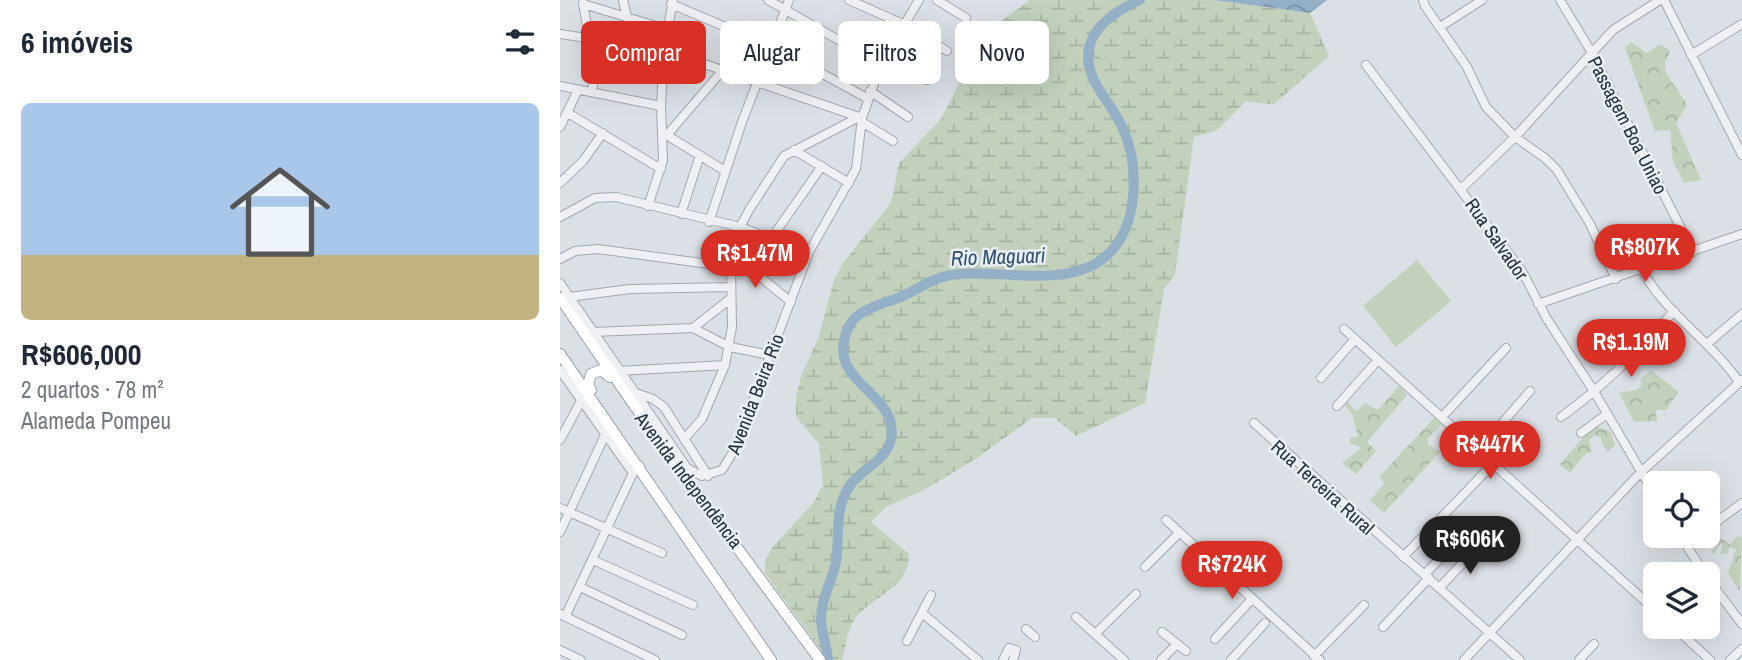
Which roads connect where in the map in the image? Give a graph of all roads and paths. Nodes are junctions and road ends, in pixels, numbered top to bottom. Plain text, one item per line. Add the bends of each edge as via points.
1 (623, 0) edge
2 (768, 0) edge
3 (789, 0) edge
4 (849, 0) edge
5 (919, 0) edge
6 (937, 0) edge
7 (1482, 0) edge
8 (1560, 0) edge
9 (1662, 0) edge
10 (1423, 1) edge
11 (583, 2) edge
12 (672, 2) edge
13 (785, 10) junction
14 (627, 17) junction
15 (966, 18) dead end
16 (586, 21) edge
17 (640, 21) edge
18 (668, 21) edge
19 (781, 21) edge
20 (896, 21) edge
21 (905, 21) edge
22 (720, 23) edge
23 (1742, 24) edge
24 (1440, 27) junction
25 (560, 34) edge
26 (581, 37) edge
27 (838, 37) edge
28 (941, 47) edge
29 (947, 51) dead end
30 (1592, 53) junction
31 (1691, 55) junction
32 (1366, 65) dead end
33 (824, 72) edge
34 (720, 73) edge
35 (593, 84) edge
36 (662, 84) edge
37 (757, 84) edge
38 (760, 84) edge
39 (873, 84) edge
40 (560, 86) edge
41 (578, 90) junction
42 (592, 92) junction
43 (869, 94) junction
44 (661, 106) junction
45 (568, 113) junction
46 (908, 117) dead end
47 (861, 119) junction
48 (560, 127) edge
49 (603, 133) junction
50 (665, 134) junction
51 (1515, 137) junction
52 (893, 141) dead end
53 (794, 150) junction
54 (700, 155) junction
55 (1742, 155) edge
56 (822, 166) junction
57 (661, 169) junction
58 (725, 171) junction
59 (560, 183) edge
60 (849, 183) junction
61 (1461, 189) junction
62 (648, 206) junction
63 (681, 214) junction
64 (560, 217) edge
65 (709, 222) junction
66 (740, 227) junction
67 (1742, 234) edge
68 (772, 236) junction
69 (809, 252) junction
70 (1693, 252) junction
71 (736, 257) junction
72 (560, 259) edge
73 (732, 267) junction
74 (1642, 270) junction
75 (759, 275) junction
76 (1616, 279) junction
77 (560, 283) edge
78 (731, 287) junction
79 (565, 297) edge
80 (730, 299) junction
81 (791, 302) junction
82 (1538, 304) junction
83 (1674, 311) junction
84 (1742, 314) edge
85 (693, 328) junction
86 (1344, 329) dead end
87 (593, 332) junction
88 (1355, 339) junction
89 (1708, 343) junction
90 (730, 347) junction
91 (1506, 348) dead end
92 (560, 354) edge
93 (770, 355) junction
94 (1378, 360) junction
95 (725, 365) junction
96 (560, 370) edge
97 (619, 371) junction
98 (1321, 378) dead end
99 (1740, 381) edge
100 (1530, 391) dead end
101 (633, 393) junction
102 (1595, 393) junction
103 (580, 401) junction
104 (1337, 406) dead end
105 (1607, 414) junction
106 (1442, 417) junction
107 (1561, 417) dead end
108 (1254, 424) dead end
109 (651, 430) junction
110 (1581, 433) dead end
111 (605, 435) junction
112 (684, 439) junction
113 (560, 440) edge
114 (627, 448) junction
115 (668, 448) junction
116 (1479, 450) junction
117 (1493, 464) junction
118 (637, 470) junction
119 (1640, 473) junction
120 (708, 476) junction
121 (1643, 477) edge
122 (1742, 503) edge
123 (560, 508) edge
124 (569, 512) junction
125 (1720, 519) edge
126 (1166, 520) dead end
127 (606, 528) junction
128 (1180, 531) junction
129 (1467, 531) dead end
130 (560, 532) edge
131 (1576, 541) junction
132 (1481, 544) dead end
133 (662, 553) dead end
134 (1403, 557) junction
135 (593, 560) junction
136 (1145, 567) dead end
137 (1427, 576) junction
138 (579, 587) junction
139 (1439, 588) junction
140 (1136, 594) dead end
141 (931, 595) dead end
142 (1720, 595) edge
143 (1252, 599) junction
144 (1643, 600) edge
145 (693, 605) dead end
146 (1364, 605) dead end
147 (922, 612) junction
148 (563, 616) edge
149 (1076, 617) dead end
150 (1265, 623) dead end
151 (1742, 624) edge
152 (1383, 627) dead end
153 (1026, 629) dead end
154 (1162, 632) dead end
155 (1489, 633) junction
156 (1095, 634) junction
157 (682, 635) dead end
158 (1035, 637) dead end
159 (1215, 639) dead end
160 (1687, 639) edge
161 (907, 640) dead end
162 (1177, 644) junction
163 (1594, 645) dead end
164 (1742, 649) edge
165 (560, 650) edge
166 (1186, 652) dead end
167 (640, 657) edge
168 (1317, 658) edge
169 (581, 660) edge
170 (655, 660) edge
171 (771, 660) edge
172 (820, 660) edge
173 (978, 660) edge
174 (1003, 660) edge
175 (1013, 660) edge
176 (1124, 660) edge
177 (1161, 660) edge
178 (1231, 660) edge
179 (1464, 660) edge
180 (1520, 660) edge
181 (1579, 660) edge
182 (1710, 660) edge
183 (1730, 660) edge

1 - 14 street
2 - 13 street
3 - 13 street
4 - 20 street
5 - 21 street, Avenida Beira Rio
6 - 15 street
7 - 24 street
8 - 30 street, Passagem Boa Uniao
9 - 30 street via 1614,30
9 - 31 street
10 - 24 street
11 - 14 street
11 - 16 street
12 - 18 street
12 - 22 street
13 - 19 street
13 - 27 street
14 - 17 street
23 - 31 street
24 - 51 street via 1486,107
25 - 26 street
28 - 29 street
30 - 51 street
30 - 70 street, Passagem Boa Uniao
31 - 55 street
32 - 61 street, Rua Salvador
33 - 43 street
34 - 50 street
35 - 42 street
36 - 44 street
37 - 58 street
38 - 47 street
39 - 43 street, Avenida Beira Rio
40 - 41 street
41 - 42 street
41 - 45 street
42 - 44 street
43 - 46 street
43 - 47 street, Avenida Beira Rio
44 - 50 street
45 - 48 street
45 - 49 street
47 - 52 street
47 - 53 street
47 - 60 street, Avenida Beira Rio via 856,169
49 - 57 street
49 - 59 street
50 - 54 street
50 - 57 street
51 - 61 street
51 - 76 street via 1557,170
53 - 56 street
53 - 66 street via 778,162
54 - 58 street
54 - 63 street
56 - 60 street
56 - 68 street
57 - 62 street
58 - 65 street
60 - 69 street, Avenida Beira Rio
61 - 82 street, Rua Salvador via 1522,271
62 - 63 street
62 - 64 street via 601,197
63 - 65 street
65 - 66 street
66 - 68 street
66 - 71 street
67 - 70 street
68 - 69 street
68 - 75 street
69 - 81 street, Avenida Beira Rio
70 - 74 street
71 - 73 street
71 - 75 street
72 - 73 street via 575,251 598,249
73 - 78 street
74 - 76 street
74 - 83 street
75 - 81 street
76 - 82 street
77 - 79 street
78 - 79 street via 629,289
78 - 80 street
79 - 87 street
79 - 109 main road, Avenida Independência
80 - 85 street
80 - 90 street
81 - 93 street, Avenida Beira Rio
82 - 102 street, Rua Salvador
83 - 89 street
83 - 102 street
84 - 89 street
85 - 87 street
85 - 90 street
86 - 88 street
87 - 97 street
88 - 94 street
88 - 98 street
89 - 99 street
90 - 93 street
90 - 95 street
91 - 106 street
92 - 114 main road, Avenida Independência
93 - 120 street, Avenida Beira Rio via 730,461
94 - 104 street
94 - 106 street
95 - 97 street
95 - 112 street via 702,419
96 - 103 street
97 - 101 street
99 - 119 street
100 - 116 street
101 - 112 street via 660,403
101 - 115 street
102 - 105 street, Rua Salvador
102 - 107 street
103 - 111 street
103 - 113 street
105 - 110 street
105 - 119 street, Rua Salvador
106 - 116 street
108 - 134 street, Rua Terceira Rural
109 - 114 main road via 606,372 591,374 588,385
109 - 115 main road, Avenida Independência
111 - 118 street
111 - 124 street
112 - 120 street
114 - 118 main road, Avenida Independência
115 - 120 street via 691,472
115 - 172 main road, Avenida Independência
116 - 117 street
117 - 131 street
117 - 134 street
118 - 127 street
118 - 171 main road, Avenida Independência
119 - 121 street, Rua Salvador
119 - 131 street
122 - 125 street
123 - 124 street
124 - 127 street
124 - 130 street
126 - 128 street
127 - 133 street
127 - 135 street
128 - 136 street
128 - 143 street
129 - 137 street
131 - 144 street
131 - 155 street
132 - 139 street
134 - 137 street, Rua Terceira Rural
135 - 138 street
135 - 145 street
137 - 139 street, Rua Terceira Rural
137 - 152 street
138 - 148 street
138 - 157 street
139 - 155 street, Rua Terceira Rural
140 - 156 street
141 - 147 street
142 - 151 street
143 - 159 street
143 - 168 street
146 - 168 street
147 - 161 street
147 - 173 street
148 - 167 street
149 - 156 street
150 - 178 street
153 - 158 street
154 - 162 street
155 - 179 street
155 - 180 street, Rua Terceira Rural
156 - 176 street
160 - 182 street
162 - 166 street
162 - 177 street
163 - 181 street
164 - 183 street
165 - 169 street
167 - 170 street
174 - 175 street via 1009,648 1016,650

